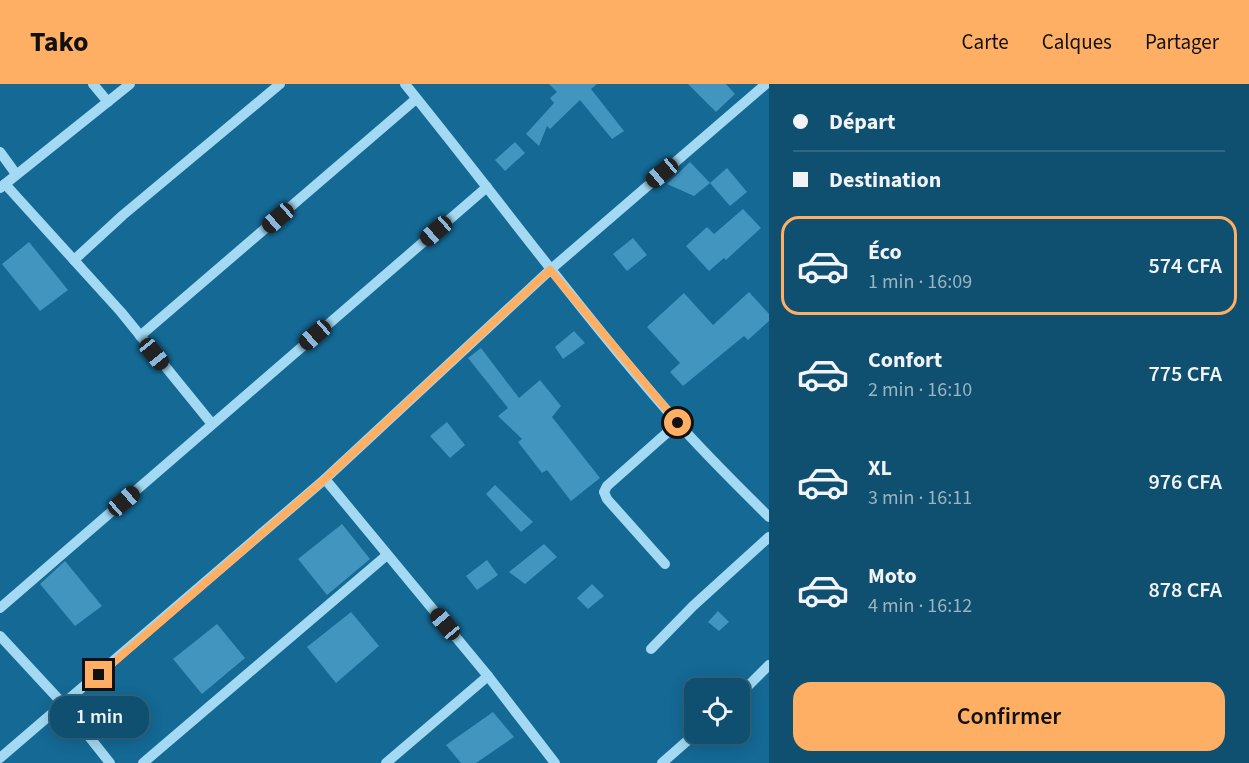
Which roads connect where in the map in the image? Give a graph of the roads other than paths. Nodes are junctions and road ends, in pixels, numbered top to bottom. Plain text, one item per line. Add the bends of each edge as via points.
1 (93, 84) edge
2 (130, 84) edge
3 (280, 84) edge
4 (405, 84) edge
5 (766, 84) edge
6 (416, 99) junction
7 (108, 102) junction
8 (0, 152) edge
9 (16, 174) junction
10 (2, 186) edge
11 (487, 187) junction
12 (74, 260) junction
13 (550, 270) junction
14 (140, 336) junction
15 (678, 423) junction
16 (212, 424) junction
17 (325, 479) junction
18 (769, 517) edge
19 (769, 537) edge
20 (387, 555) junction
21 (665, 564) dead end
22 (0, 608) edge
23 (0, 636) edge
24 (651, 649) dead end
25 (769, 665) edge
26 (488, 676) junction
27 (750, 684) edge
28 (64, 705) junction
29 (684, 744) edge
30 (0, 758) edge
31 (110, 763) edge
32 (143, 763) edge
33 (386, 763) edge
34 (555, 763) edge
35 (662, 763) edge

1 - 7 street
2 - 7 street
3 - 12 street
4 - 6 street
5 - 13 street
6 - 11 street
6 - 14 street
7 - 9 street
8 - 9 street
9 - 10 street
10 - 12 street
11 - 13 street
11 - 16 street
12 - 14 street
13 - 15 street
13 - 17 street
14 - 16 street
15 - 18 street
15 - 21 street via 604,492
16 - 22 street
17 - 20 street
17 - 28 street
19 - 24 street
20 - 26 street
20 - 32 street
23 - 28 street
25 - 27 street
26 - 33 street
26 - 34 street
28 - 30 street
28 - 31 street
29 - 35 street

